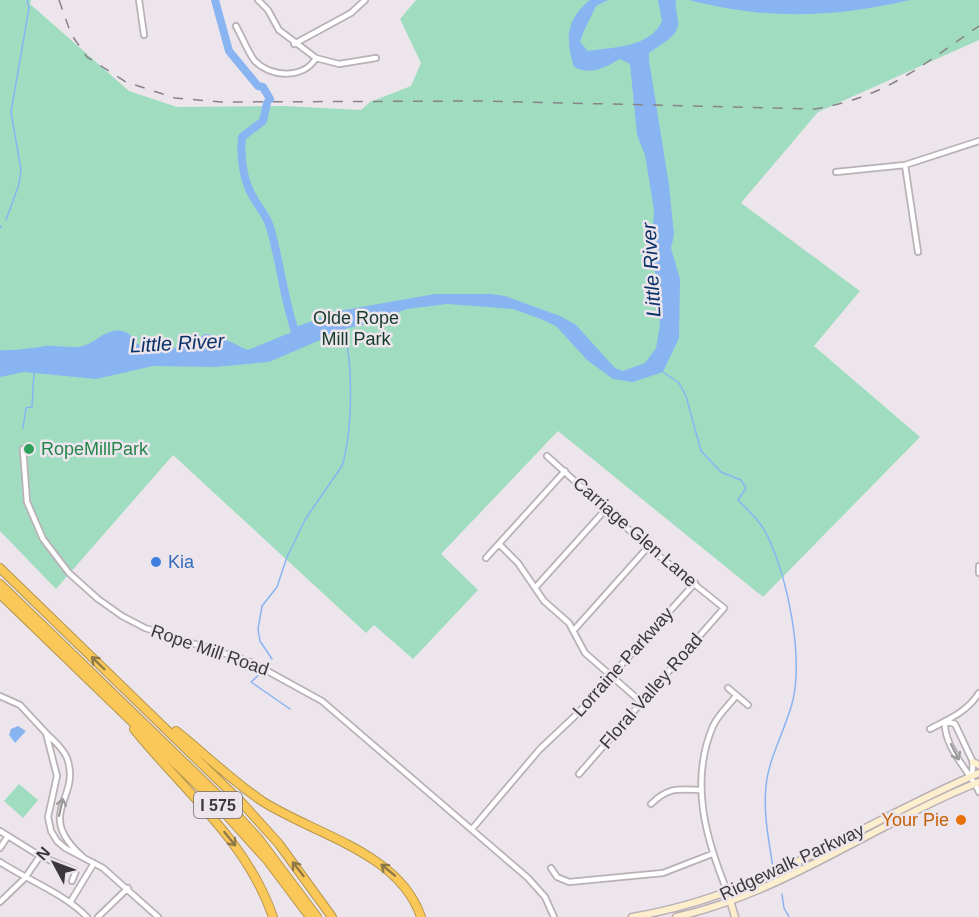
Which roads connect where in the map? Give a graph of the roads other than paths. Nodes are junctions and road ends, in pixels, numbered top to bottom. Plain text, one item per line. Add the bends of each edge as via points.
1 (139, 0) edge
2 (258, 0) edge
3 (365, 0) edge
4 (236, 26) dead end
5 (144, 35) dead end
6 (294, 44) junction
7 (316, 58) junction
8 (376, 58) dead end
9 (979, 141) edge
10 (905, 165) junction
11 (836, 172) dead end
12 (918, 252) dead end
13 (23, 449) dead end
14 (548, 456) dead end
15 (565, 471) junction
16 (606, 509) junction
17 (499, 544) junction
18 (648, 547) junction
19 (486, 558) dead end
20 (979, 566) edge
21 (0, 568) edge
22 (979, 573) edge
23 (695, 583) junction
24 (0, 584) edge
25 (535, 588) junction
26 (0, 594) edge
27 (724, 608) joint
28 (574, 630) junction
29 (610, 676) junction
30 (728, 688) dead end
31 (979, 693) edge
32 (0, 696) edge
33 (736, 696) junction
34 (640, 702) junction
35 (114, 704) junction
36 (141, 704) junction
37 (748, 705) dead end
38 (945, 721) junction
39 (930, 729) dead end
40 (46, 733) junction
41 (976, 764) edge
42 (979, 773) edge
43 (579, 774) dead end
44 (972, 776) junction
45 (977, 782) edge
46 (700, 790) junction
47 (979, 792) edge
48 (651, 804) dead end
49 (472, 829) junction
50 (0, 831) edge
51 (8, 836) junction
52 (0, 848) edge
53 (712, 854) junction
54 (40, 856) junction
55 (83, 857) junction
56 (0, 862) edge
57 (94, 863) junction
58 (551, 868) dead end
59 (25, 878) junction
60 (72, 881) dead end
61 (128, 888) junction
62 (728, 894) junction
63 (71, 901) junction
64 (730, 901) junction
65 (0, 902) edge
66 (87, 917) edge
67 (98, 917) edge
68 (158, 917) edge
69 (273, 917) edge
70 (310, 917) edge
71 (317, 917) edge
72 (332, 917) edge
73 (421, 917) edge
74 (554, 917) edge
75 (632, 917) edge
76 (676, 917) edge
77 (735, 917) edge

1 - 5 street
2 - 6 street
3 - 6 street via 351,13
4 - 7 street via 252,57 270,70 304,71
6 - 7 street
7 - 8 street via 339,64
9 - 10 street
10 - 11 street
10 - 12 street
13 - 49 street, Rope Mill Road via 27,502 43,539 69,573 98,599 145,628 251,662 302,688 339,714
14 - 15 street, Carriage Glen Lane
15 - 16 street, Carriage Glen Lane
15 - 17 street
16 - 18 street, Carriage Glen Lane
16 - 25 street
17 - 19 street
17 - 25 street via 519,563
18 - 23 street, Carriage Glen Lane
18 - 28 street
20 - 22 street
36 -> 21 highway, I 575
23 - 27 street, Carriage Glen Lane
23 - 29 street, Lorraine Parkway
24 - 71 highway via 235,813
25 - 28 street
26 - 35 highway, I 575
27 - 34 street, Floral Valley Road
28 - 29 street via 585,653
29 - 34 street
29 - 49 street, Lorraine Parkway
30 - 33 street
31 - 38 street via 970,706
32 - 40 street via 20,705
33 - 37 street
33 - 46 street via 714,724
34 - 43 street, Floral Valley Road
35 -> 69 highway via 240,851 258,880
35 - 70 highway, I 575 via 235,823
72 -> 36 highway, I 575 via 250,812
73 -> 36 highway via 409,892 387,868 260,800
38 - 39 street
38 - 41 street via 955,724
38 -> 44 street via 944,731 964,771
55 -> 40 street via 64,837 60,826 70,771 66,756
40 - 55 street via 57,776 48,817 51,831 65,848
41 - 44 street
42 - 44 main road, Ridgewalk Parkway
44 - 45 street
44 - 62 main road, Ridgewalk Parkway via 791,867
45 - 47 street
45 - 64 main road, Ridgewalk Parkway via 788,877
46 - 48 street via 662,793
46 - 53 street
49 - 74 street, Rope Mill Road via 535,884
50 - 51 street
51 - 52 street
51 - 54 street
53 - 58 street via 663,873 569,882 557,877
53 - 62 street
54 - 59 street
54 - 60 street via 76,871
55 - 57 street
56 - 59 street
57 - 61 street
57 - 63 street
59 - 63 street
59 - 65 street
61 - 67 street
61 - 68 street
62 - 64 main road
62 - 75 main road, Ridgewalk Parkway
63 - 66 street
64 - 76 main road, Ridgewalk Parkway
64 - 77 main road

